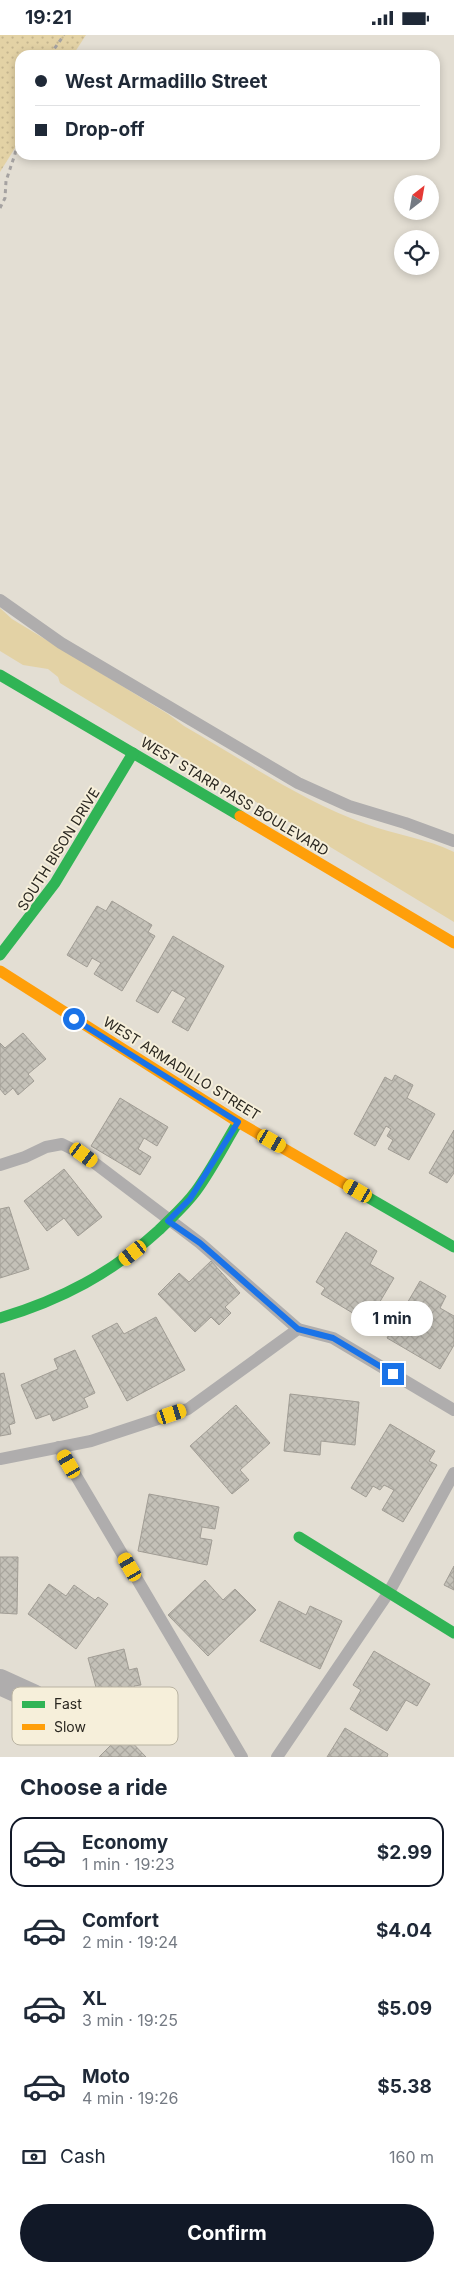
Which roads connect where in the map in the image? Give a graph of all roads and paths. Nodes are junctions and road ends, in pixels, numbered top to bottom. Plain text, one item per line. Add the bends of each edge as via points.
1 (64, 35) edge
2 (54, 50) edge
3 (15, 154) edge
4 (0, 208) edge
5 (0, 600) edge
6 (0, 675) edge
7 (133, 753) junction
8 (454, 841) edge
9 (454, 943) edge
10 (0, 955) edge
11 (0, 971) edge
12 (238, 1122) junction
13 (0, 1165) edge
14 (168, 1221) junction
15 (454, 1247) edge
16 (0, 1318) edge
17 (298, 1329) junction
18 (454, 1409) edge
19 (59, 1447) junction
20 (0, 1459) edge
21 (454, 1473) edge
22 (298, 1537) dead end
23 (389, 1592) junction
24 (454, 1633) edge
25 (0, 1682) edge
26 (12, 1687) edge
27 (242, 1757) edge
28 (276, 1757) edge

1 - 2 path
3 - 4 path
5 - 8 lane via 61,643 298,783 349,806
6 - 7 street, WEST STARR PASS BOULEVARD
7 - 9 street, WEST STARR PASS BOULEVARD
7 - 10 street, SOUTH BISON DRIVE via 94,824 29,922
11 - 12 street, WEST ARMADILLO STREET
12 - 14 street via 190,1199
12 - 15 street, WEST ARMADILLO STREET
13 - 14 lane via 62,1144 84,1155
14 - 16 street via 107,1273 63,1297
14 - 17 lane via 200,1243
17 - 18 lane via 333,1338
17 - 19 lane via 188,1409 91,1441
19 - 20 lane
19 - 27 lane
21 - 23 lane
22 - 23 street
23 - 24 street
23 - 28 lane
25 - 26 street

